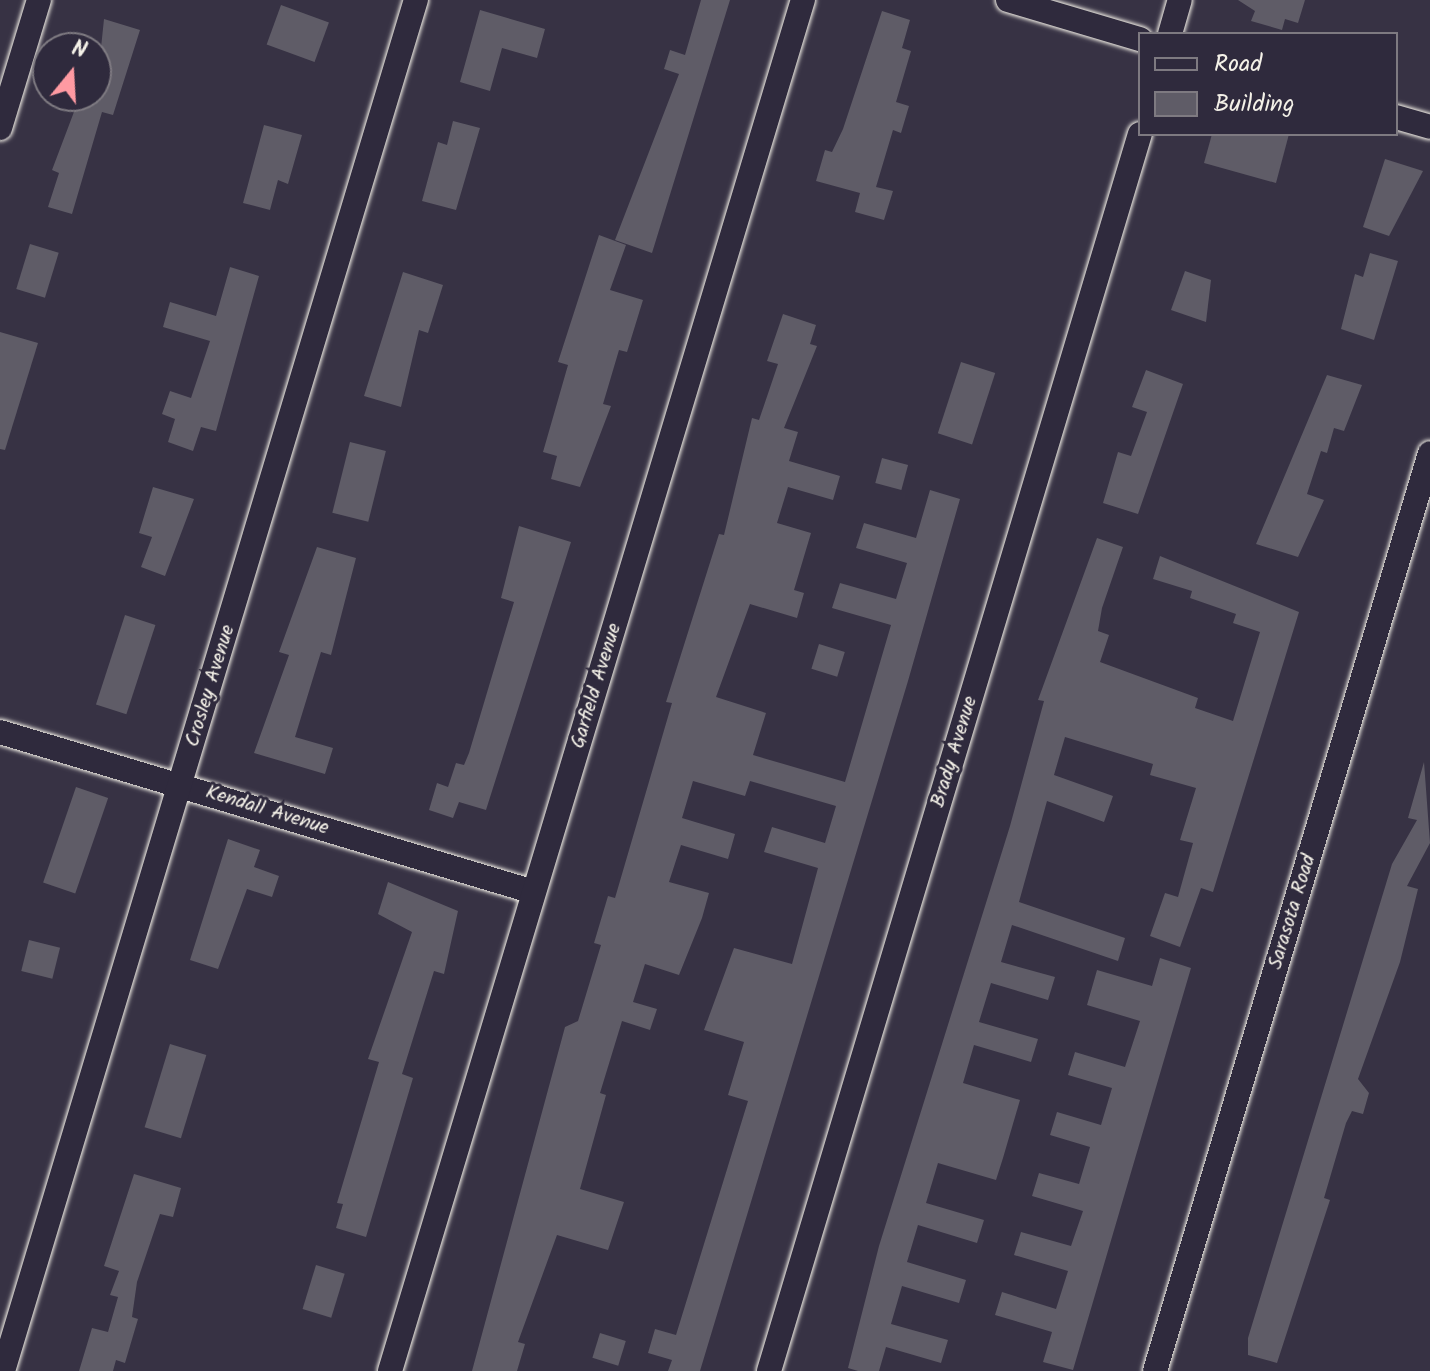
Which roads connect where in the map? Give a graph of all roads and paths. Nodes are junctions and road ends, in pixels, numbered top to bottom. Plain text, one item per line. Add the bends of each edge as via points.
1 (39, 0) edge
2 (416, 0) edge
3 (803, 0) edge
4 (1008, 0) edge
5 (1180, 0) edge
6 (1171, 32) edge
7 (1138, 38) edge
8 (1398, 118) edge
9 (1430, 127) edge
10 (0, 128) edge
11 (1139, 136) edge
12 (1430, 453) edge
13 (0, 732) edge
14 (181, 785) junction
15 (534, 892) junction
16 (3, 1371) edge
17 (390, 1371) edge
18 (769, 1371) edge
19 (1155, 1371) edge

1 - 10 street
2 - 14 street, Crosley Avenue
3 - 15 street, Garfield Avenue
4 - 7 street
5 - 6 street
8 - 9 street
11 - 18 street, Brady Avenue
12 - 19 street, Sarasota Road
13 - 14 street, Kendall Avenue
14 - 15 street, Kendall Avenue
14 - 16 street, Crosley Avenue
15 - 17 street, Garfield Avenue

